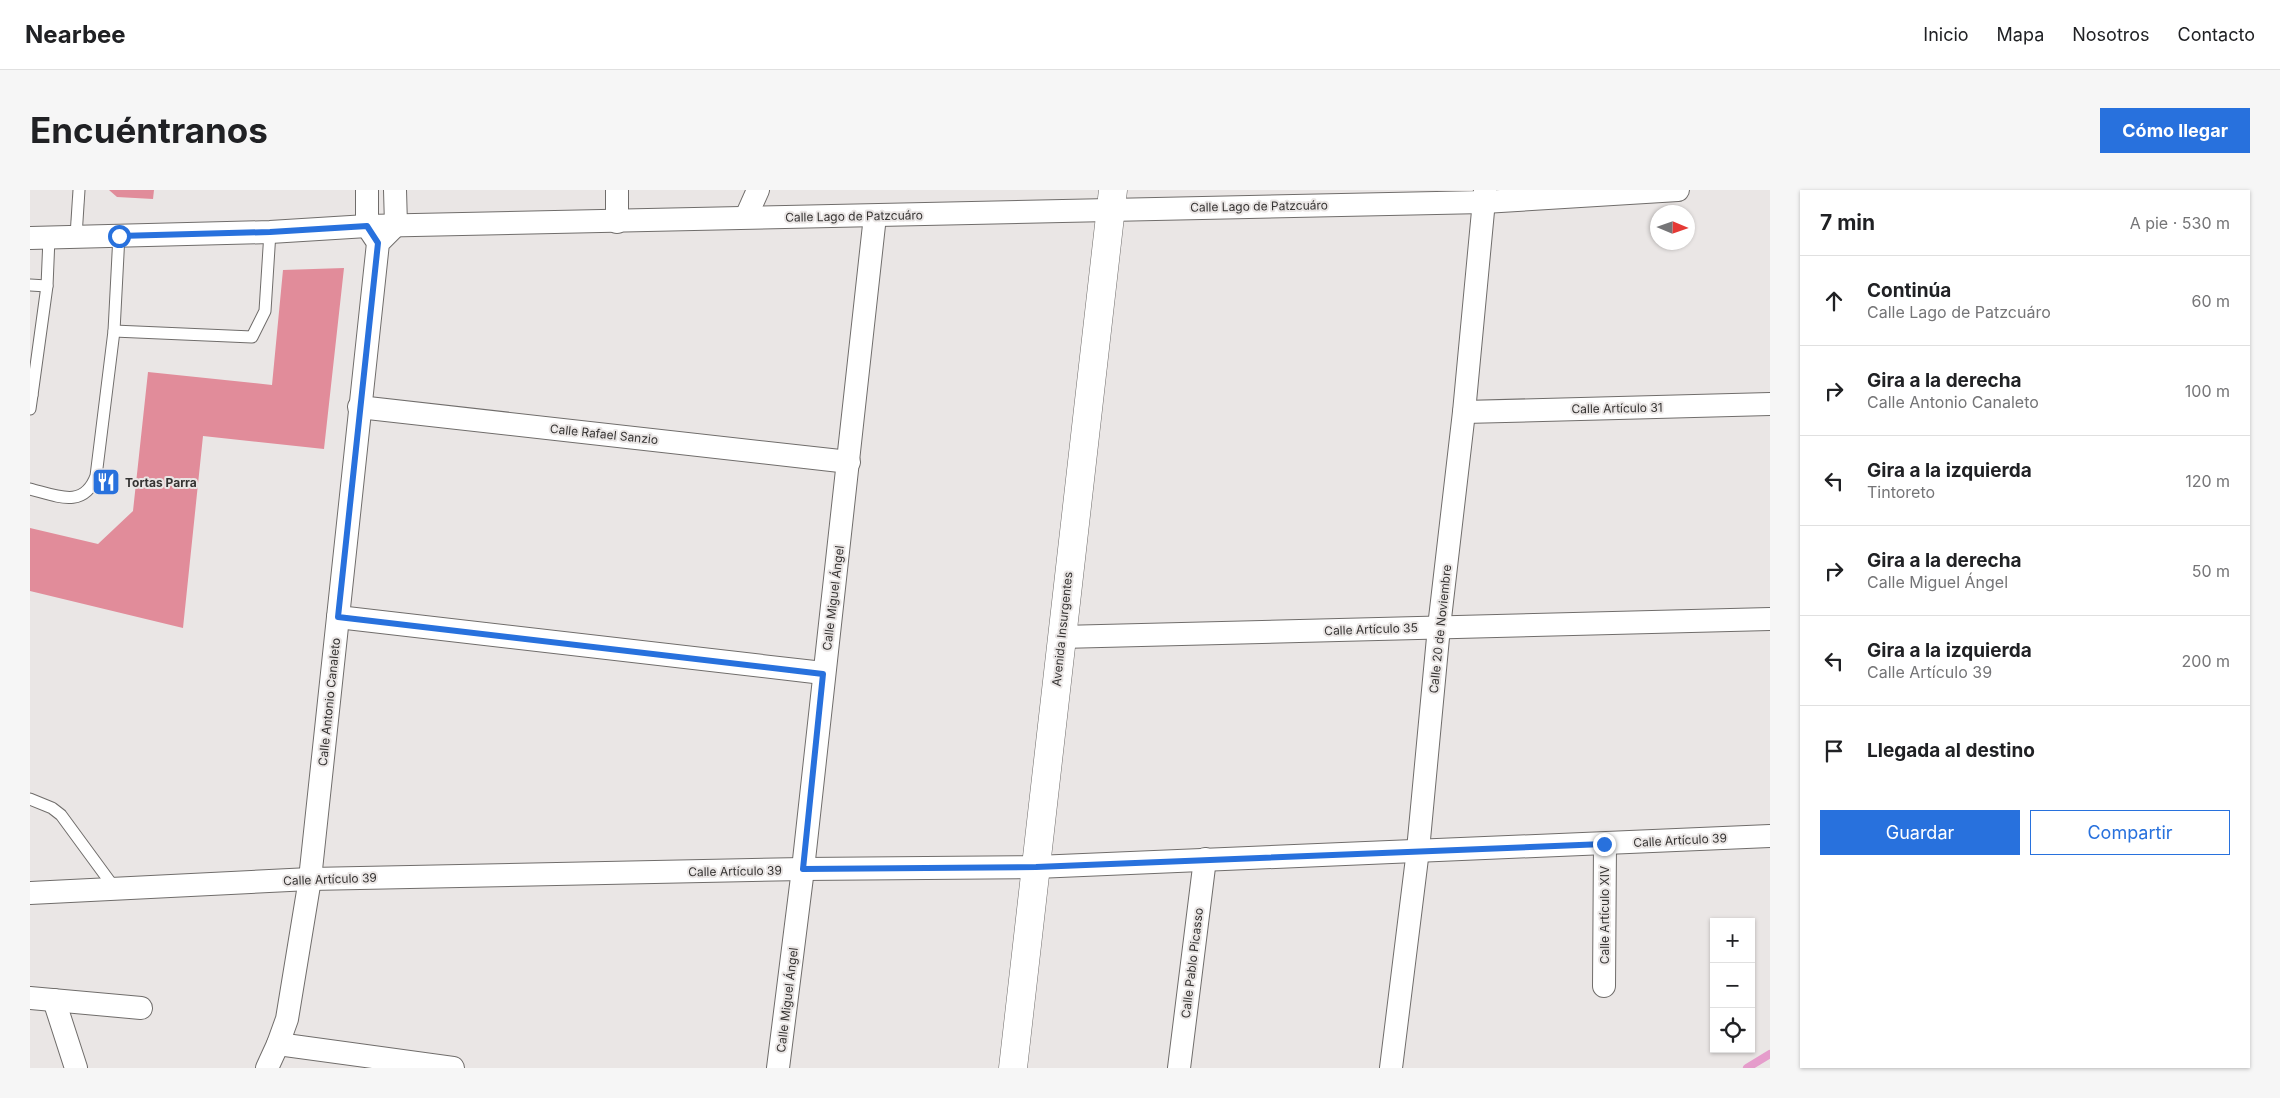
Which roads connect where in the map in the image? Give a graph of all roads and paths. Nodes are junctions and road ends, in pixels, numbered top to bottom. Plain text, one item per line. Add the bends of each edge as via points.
1 (79, 190) edge
2 (367, 190) edge
3 (395, 190) edge
4 (617, 190) edge
5 (758, 190) edge
6 (1678, 190) edge
7 (1484, 196) edge
8 (1112, 200) edge
9 (875, 216) junction
10 (746, 217) junction
11 (617, 222) junction
12 (396, 225) junction
13 (270, 232) junction
14 (373, 234) junction
15 (76, 236) junction
16 (119, 236) junction
17 (39, 238) edge
18 (30, 285) edge
19 (47, 286) junction
20 (114, 332) junction
21 (31, 395) edge
22 (1770, 404) edge
23 (360, 407) junction
24 (30, 409) edge
25 (1464, 412) junction
26 (849, 462) junction
27 (30, 489) edge
28 (338, 617) junction
29 (1770, 619) edge
30 (1439, 627) junction
31 (1061, 637) junction
32 (823, 674) junction
33 (30, 799) edge
34 (1770, 836) edge
35 (1604, 844) junction
36 (1418, 850) junction
37 (1205, 859) junction
38 (1036, 867) junction
39 (803, 869) junction
40 (310, 879) junction
41 (116, 890) junction
42 (30, 893) edge
43 (1604, 986) dead end
44 (30, 998) edge
45 (54, 1000) junction
46 (141, 1008) dead end
47 (278, 1044) junction
48 (76, 1068) edge
49 (267, 1068) edge
50 (454, 1068) edge
51 (778, 1068) edge
52 (1013, 1068) edge
53 (1179, 1068) edge
54 (1391, 1068) edge

1 - 15 lane
2 - 14 street, Calle Antonio Canaleto
3 - 12 street
4 - 11 street
5 - 10 street
6 - 7 street, Calle Lago de Patzcuáro
7 - 8 street, Calle Lago de Patzcuáro
7 - 25 street, Calle 20 de Noviembre
8 - 9 street, Calle Lago de Patzcuáro
8 - 31 street, Avenida Insurgentes
9 - 10 street, Calle Lago de Patzcuáro
9 - 26 street, Calle Miguel Ángel
10 - 11 street, Calle Lago de Patzcuáro
11 - 12 street, Calle Lago de Patzcuáro
12 - 14 street, Calle Lago de Patzcuáro
13 - 14 street, Calle Lago de Patzcuáro
13 - 16 street, Calle Lago de Patzcuáro
13 - 20 lane via 265,311 252,337
14 - 23 street, Calle Antonio Canaleto
15 - 16 street, Calle Lago de Patzcuáro
15 - 17 street, Calle Lago de Patzcuáro
16 - 20 lane
17 - 19 lane
18 - 19 lane
19 - 21 lane
20 - 27 lane via 99,461 92,488 81,497 66,498
21 - 24 lane
22 - 25 street, Calle Artículo 31
23 - 26 street, Calle Rafael Sanzio
23 - 28 street, Calle Antonio Canaleto
25 - 30 street, Calle 20 de Noviembre
26 - 32 street, Calle Miguel Ángel
28 - 32 street
28 - 40 street, Calle Antonio Canaleto
29 - 30 street, Calle Artículo 35
30 - 31 street, Calle Artículo 35
30 - 36 street, Calle 20 de Noviembre
31 - 38 street, Avenida Insurgentes
32 - 39 street, Calle Miguel Ángel
33 - 41 lane via 62,815
34 - 35 street, Calle Artículo 39
35 - 36 street, Calle Artículo 39
35 - 43 street, Calle Artículo XIV
36 - 37 street, Calle Artículo 39
36 - 54 street, Calle 20 de Noviembre
37 - 38 street, Calle Artículo 39
37 - 53 street, Calle Pablo Picasso
38 - 39 street, Calle Artículo 39
38 - 52 street, Avenida Insurgentes
39 - 40 street, Calle Artículo 39
39 - 51 street, Calle Miguel Ángel
40 - 41 street, Calle Artículo 39
40 - 47 street, Calle Antonio Canaleto via 287,1020
41 - 42 street, Calle Artículo 39
44 - 45 street
45 - 46 street
45 - 48 street
47 - 49 street, Calle Antonio Canaleto
47 - 50 street

